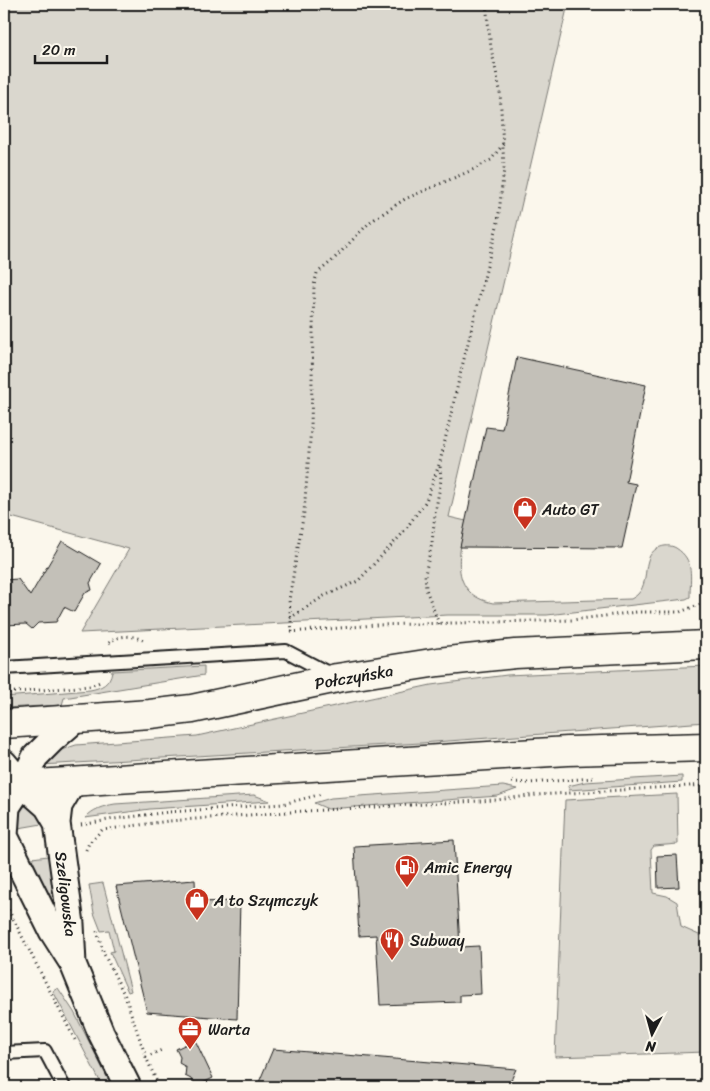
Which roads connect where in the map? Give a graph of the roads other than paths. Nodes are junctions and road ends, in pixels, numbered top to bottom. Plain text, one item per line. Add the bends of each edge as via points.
1 (706, 645) edge
2 (4, 668) edge
3 (337, 678) junction
4 (76, 719) junction
5 (4, 724) edge
6 (706, 747) edge
7 (4, 763) edge
8 (77, 781) junction
9 (13, 785) edge
10 (57, 823) junction
11 (4, 835) edge
12 (73, 964) junction
13 (4, 1053) edge
14 (64, 1087) edge
15 (128, 1087) edge

1 - 3 main road, Połczyńska via 515,654
2 - 3 lane via 286,650
3 - 4 main road, Połczyńska via 192,709
4 - 5 main road, Połczyńska
4 - 9 street, Szeligowska via 35,757
6 - 8 main road
7 - 9 street, Szeligowska
8 - 9 main road
8 - 10 street, Szeligowska via 59,806
9 - 10 street, Szeligowska via 47,806
9 - 11 street, Szeligowska
10 - 12 street, Szeligowska via 71,924
11 - 12 street, Szeligowska via 52,931
12 - 15 street, Szeligowska
13 - 14 lane via 45,1051

